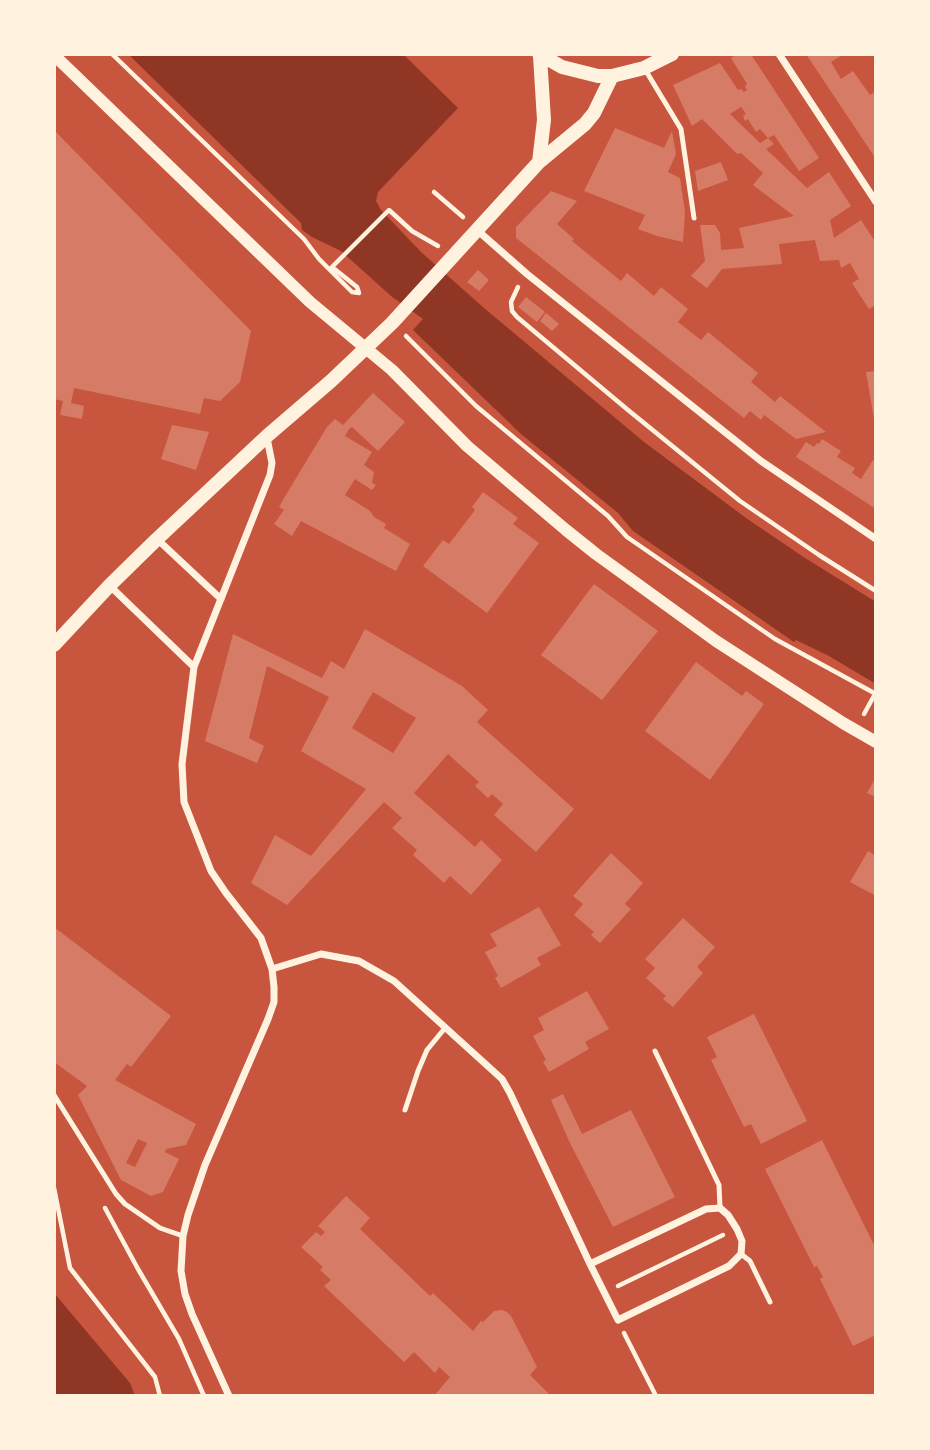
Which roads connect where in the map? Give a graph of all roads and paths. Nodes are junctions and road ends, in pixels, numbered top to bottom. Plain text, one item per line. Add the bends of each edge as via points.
1 (112, 54) edge
2 (779, 54) edge
3 (54, 55) edge
4 (539, 55) edge
5 (669, 55) edge
6 (644, 68) junction
7 (612, 76) junction
8 (539, 162) junction
9 (434, 192) dead end
10 (876, 202) edge
11 (694, 218) dead end
12 (477, 229) junction
13 (449, 260) junction
14 (527, 274) junction
15 (392, 323) junction
16 (366, 349) junction
17 (267, 436) junction
18 (876, 538) edge
19 (157, 539) junction
20 (110, 585) junction
21 (876, 591) edge
22 (220, 599) junction
23 (54, 645) edge
24 (194, 667) junction
25 (876, 694) edge
26 (862, 716) dead end
27 (876, 742) edge
28 (272, 969) junction
29 (445, 1028) junction
30 (655, 1051) dead end
31 (54, 1095) edge
32 (405, 1110) dead end
33 (54, 1188) edge
34 (102, 1203) dead end
35 (720, 1208) junction
36 (737, 1229) junction
37 (183, 1236) junction
38 (741, 1254) junction
39 (590, 1264) junction
40 (604, 1293) junction
41 (770, 1302) dead end
42 (618, 1320) junction
43 (160, 1396) edge
44 (204, 1396) edge
45 (229, 1396) edge
46 (656, 1396) edge

1 - 13 path via 304,239 352,292 359,293 332,267 389,210
2 - 10 street
3 - 16 street via 310,302
4 - 7 main road via 585,74
4 - 8 main road via 544,120
5 - 6 main road
6 - 7 main road
6 - 11 lane via 681,129
7 - 8 main road via 585,124
8 - 12 main road
9 - 12 path
12 - 13 main road
12 - 14 street
13 - 15 main road
14 - 18 street via 761,461
14 - 21 path via 511,302 517,317 740,500
15 - 16 main road
15 - 25 path via 476,406 627,537 775,639
16 - 17 main road
16 - 27 street via 467,446 596,554 716,641
17 - 19 main road
17 - 22 street via 270,475
19 - 20 main road
19 - 22 street
20 - 23 main road
20 - 24 street
22 - 24 street
24 - 28 street via 182,764 184,802 211,871 261,938
25 - 26 path
28 - 29 street via 321,954 359,961 394,981
28 - 37 street via 274,1002 205,1165
29 - 32 lane via 427,1051
29 - 39 street via 502,1079
30 - 35 lane via 719,1185
31 - 37 lane via 125,1204
33 - 43 path via 70,1268 155,1377
34 - 44 path via 179,1339
35 - 36 street
35 - 39 street via 706,1209
36 - 38 street
36 - 40 path
37 - 45 street via 185,1294
38 - 41 lane via 750,1261
38 - 42 street via 730,1266
39 - 40 street
40 - 42 street
42 - 46 path

